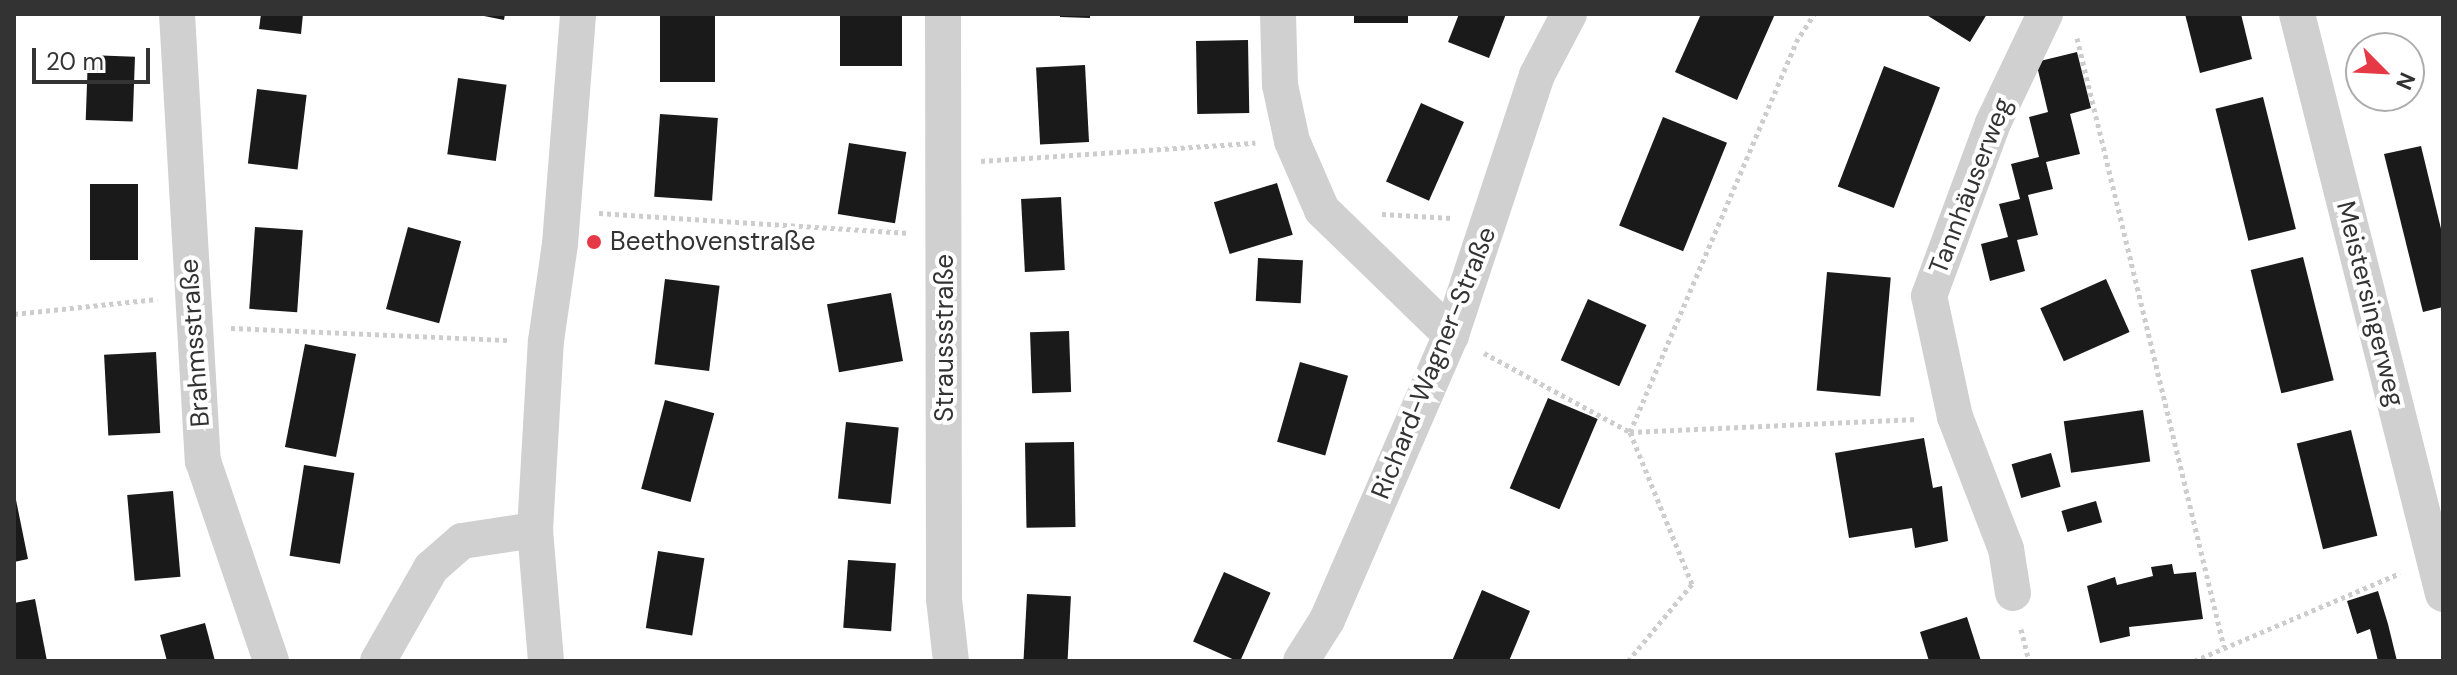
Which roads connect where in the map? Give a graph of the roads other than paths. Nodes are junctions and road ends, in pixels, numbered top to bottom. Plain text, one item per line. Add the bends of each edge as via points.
1 (177, 14) edge
2 (578, 14) edge
3 (943, 14) edge
4 (1278, 14) edge
5 (1569, 14) edge
6 (2297, 14) edge
7 (2060, 22) edge
8 (1451, 335) junction
9 (535, 530) junction
10 (2013, 593) dead end
11 (2443, 594) edge
12 (271, 661) edge
13 (378, 661) edge
14 (546, 661) edge
15 (951, 661) edge
16 (1301, 661) edge

1 - 12 street, Brahmsstraße via 203,461
2 - 9 street via 560,244 546,341
3 - 15 street, Straussstraße via 944,599
4 - 8 street via 1280,85 1292,141 1322,210
5 - 8 street, Richard-Wagner-Straße via 1537,75
6 - 11 street, Meistersingerweg
7 - 10 street, Tannhäuserweg via 1993,123 1929,296 1955,417 2006,549
8 - 16 street, Richard-Wagner-Straße via 1327,620
9 - 13 street via 462,541 431,568
9 - 14 street

